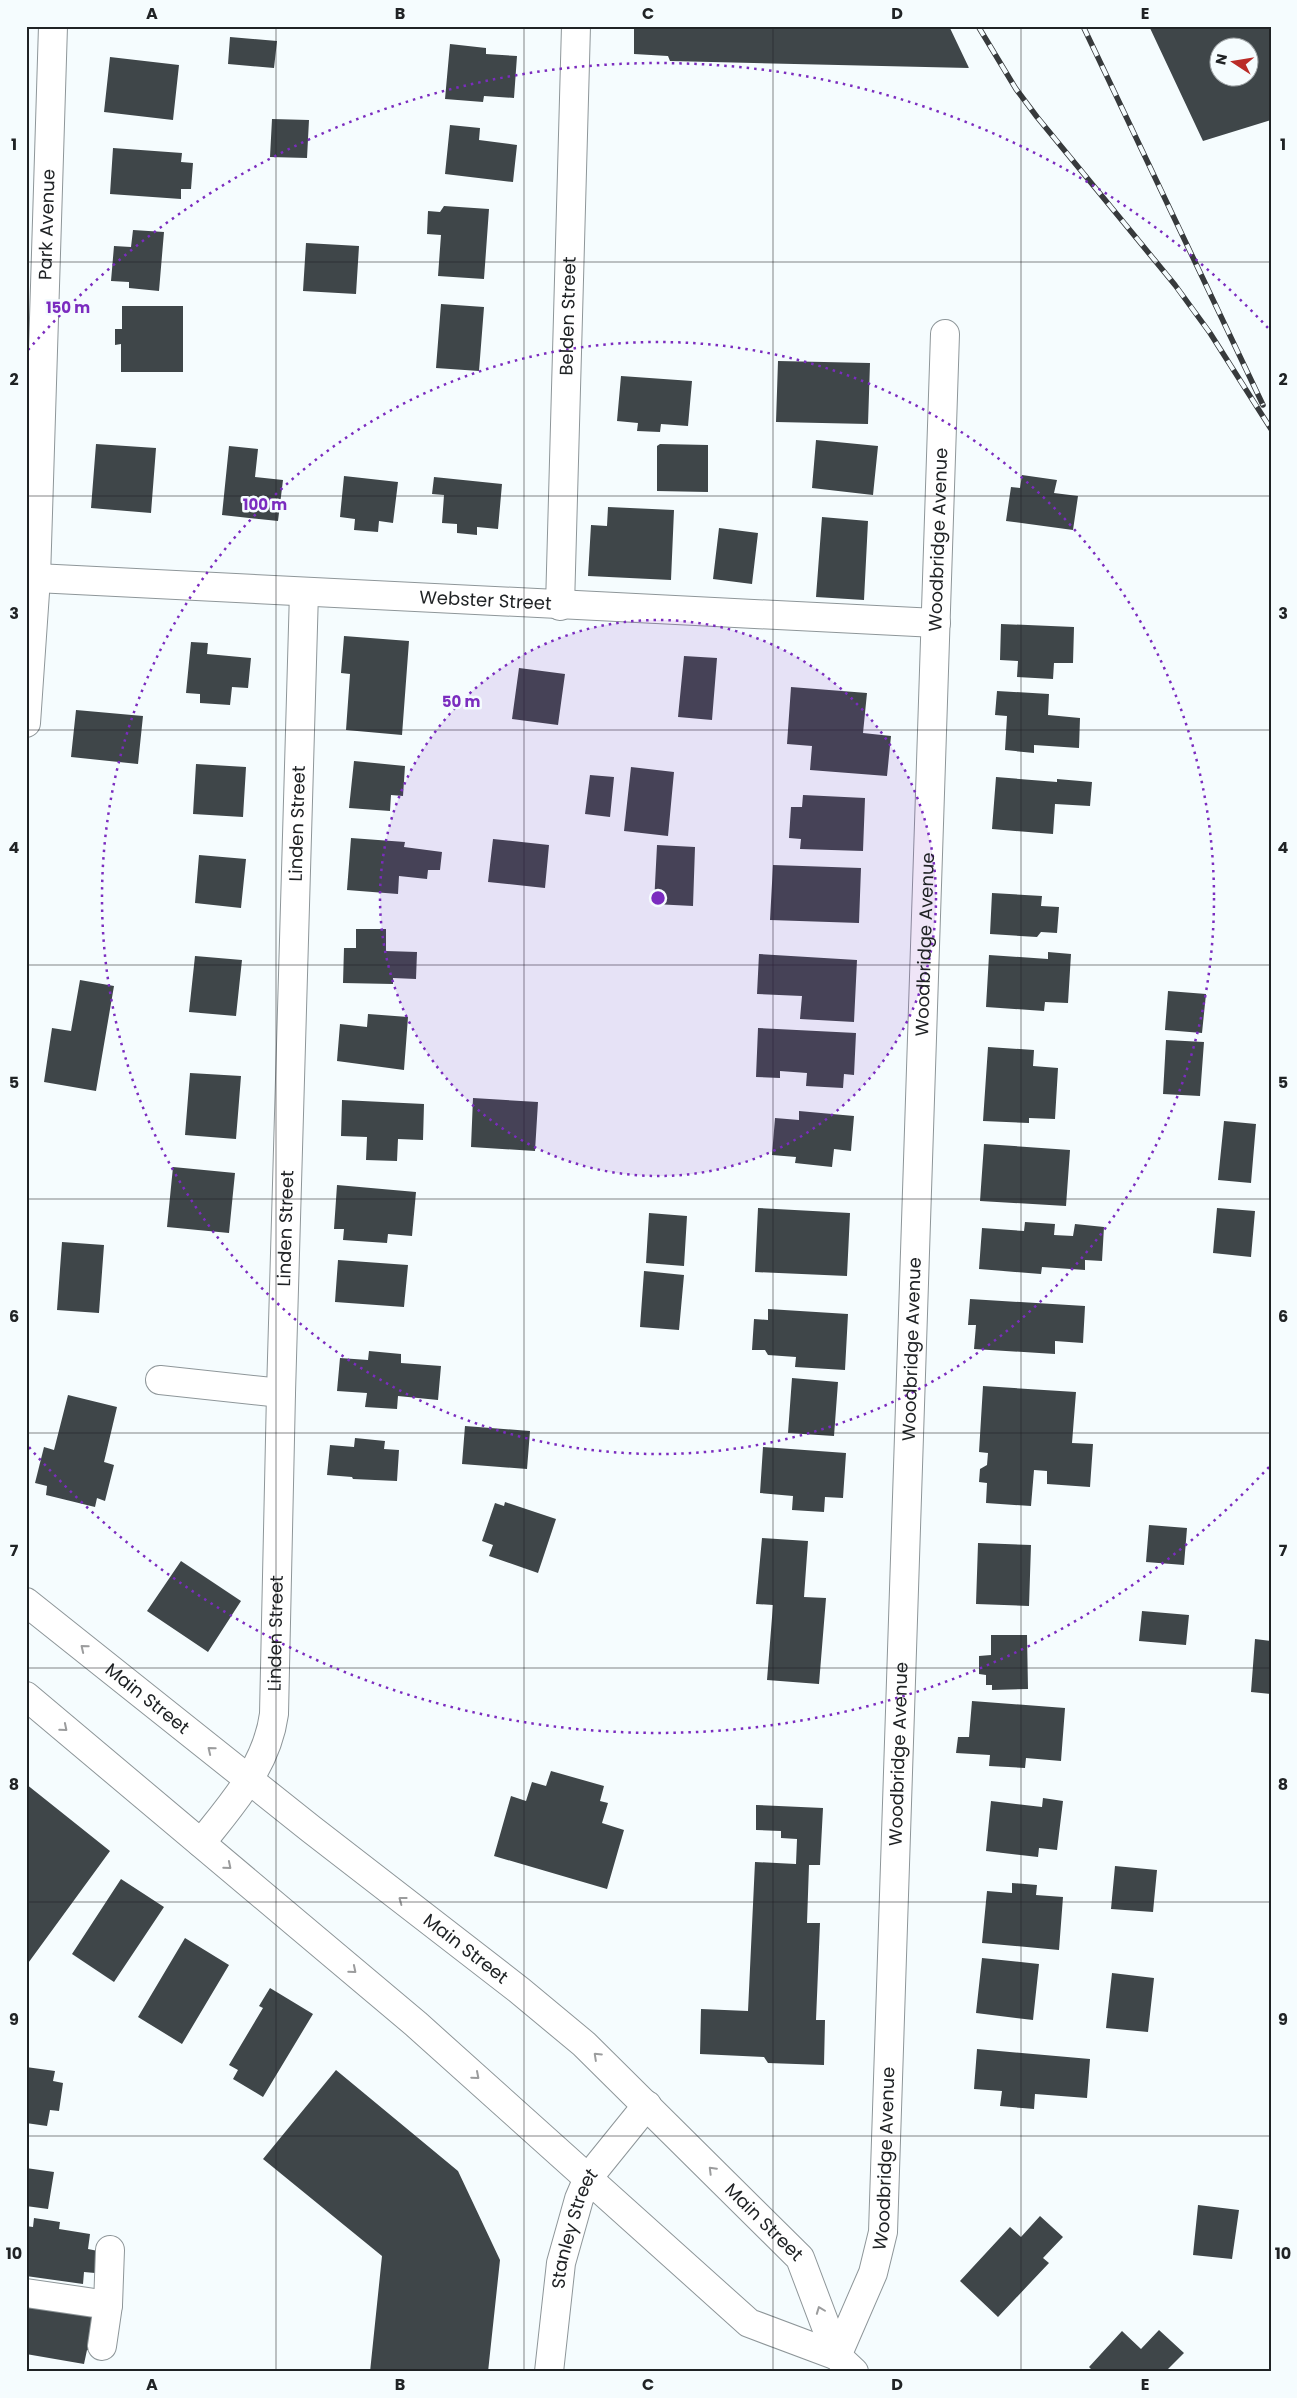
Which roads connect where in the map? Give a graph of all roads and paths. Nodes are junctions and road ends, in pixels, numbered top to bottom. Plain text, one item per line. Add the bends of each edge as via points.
1 (53, 26) edge
2 (576, 26) edge
3 (946, 334) dead end
4 (36, 578) junction
5 (304, 592) junction
6 (560, 606) junction
7 (936, 623) junction
8 (26, 722) edge
9 (160, 1380) dead end
10 (281, 1393) junction
11 (26, 1602) edge
12 (26, 1696) edge
13 (250, 1780) junction
14 (201, 1843) junction
15 (647, 2105) junction
16 (588, 2178) junction
17 (110, 2250) dead end
18 (26, 2293) edge
19 (108, 2306) junction
20 (102, 2346) dead end
21 (845, 2364) edge
22 (549, 2372) edge

1 - 4 main road, Park Avenue
2 - 6 main road, Belden Street
3 - 7 main road, Woodbridge Avenue
4 - 5 main road, Webster Street
4 - 8 main road, Park Avenue
5 - 6 main road, Webster Street
5 - 10 main road, Linden Street
6 - 7 main road, Webster Street
7 - 21 main road, Woodbridge Avenue via 883,2232
9 - 10 main road
10 - 13 main road, Linden Street via 274,1714 266,1748
13 -> 11 main road, Main Street
12 -> 14 main road
13 - 14 main road, Linden Street
15 -> 13 main road, Main Street via 541,2007
14 -> 16 main road via 416,2024
15 - 16 main road, Stanley Street
21 -> 15 main road, Main Street via 800,2258
16 - 21 main road via 749,2323
16 - 22 main road, Stanley Street via 561,2263
17 - 19 main road
18 - 19 main road
19 - 20 main road

